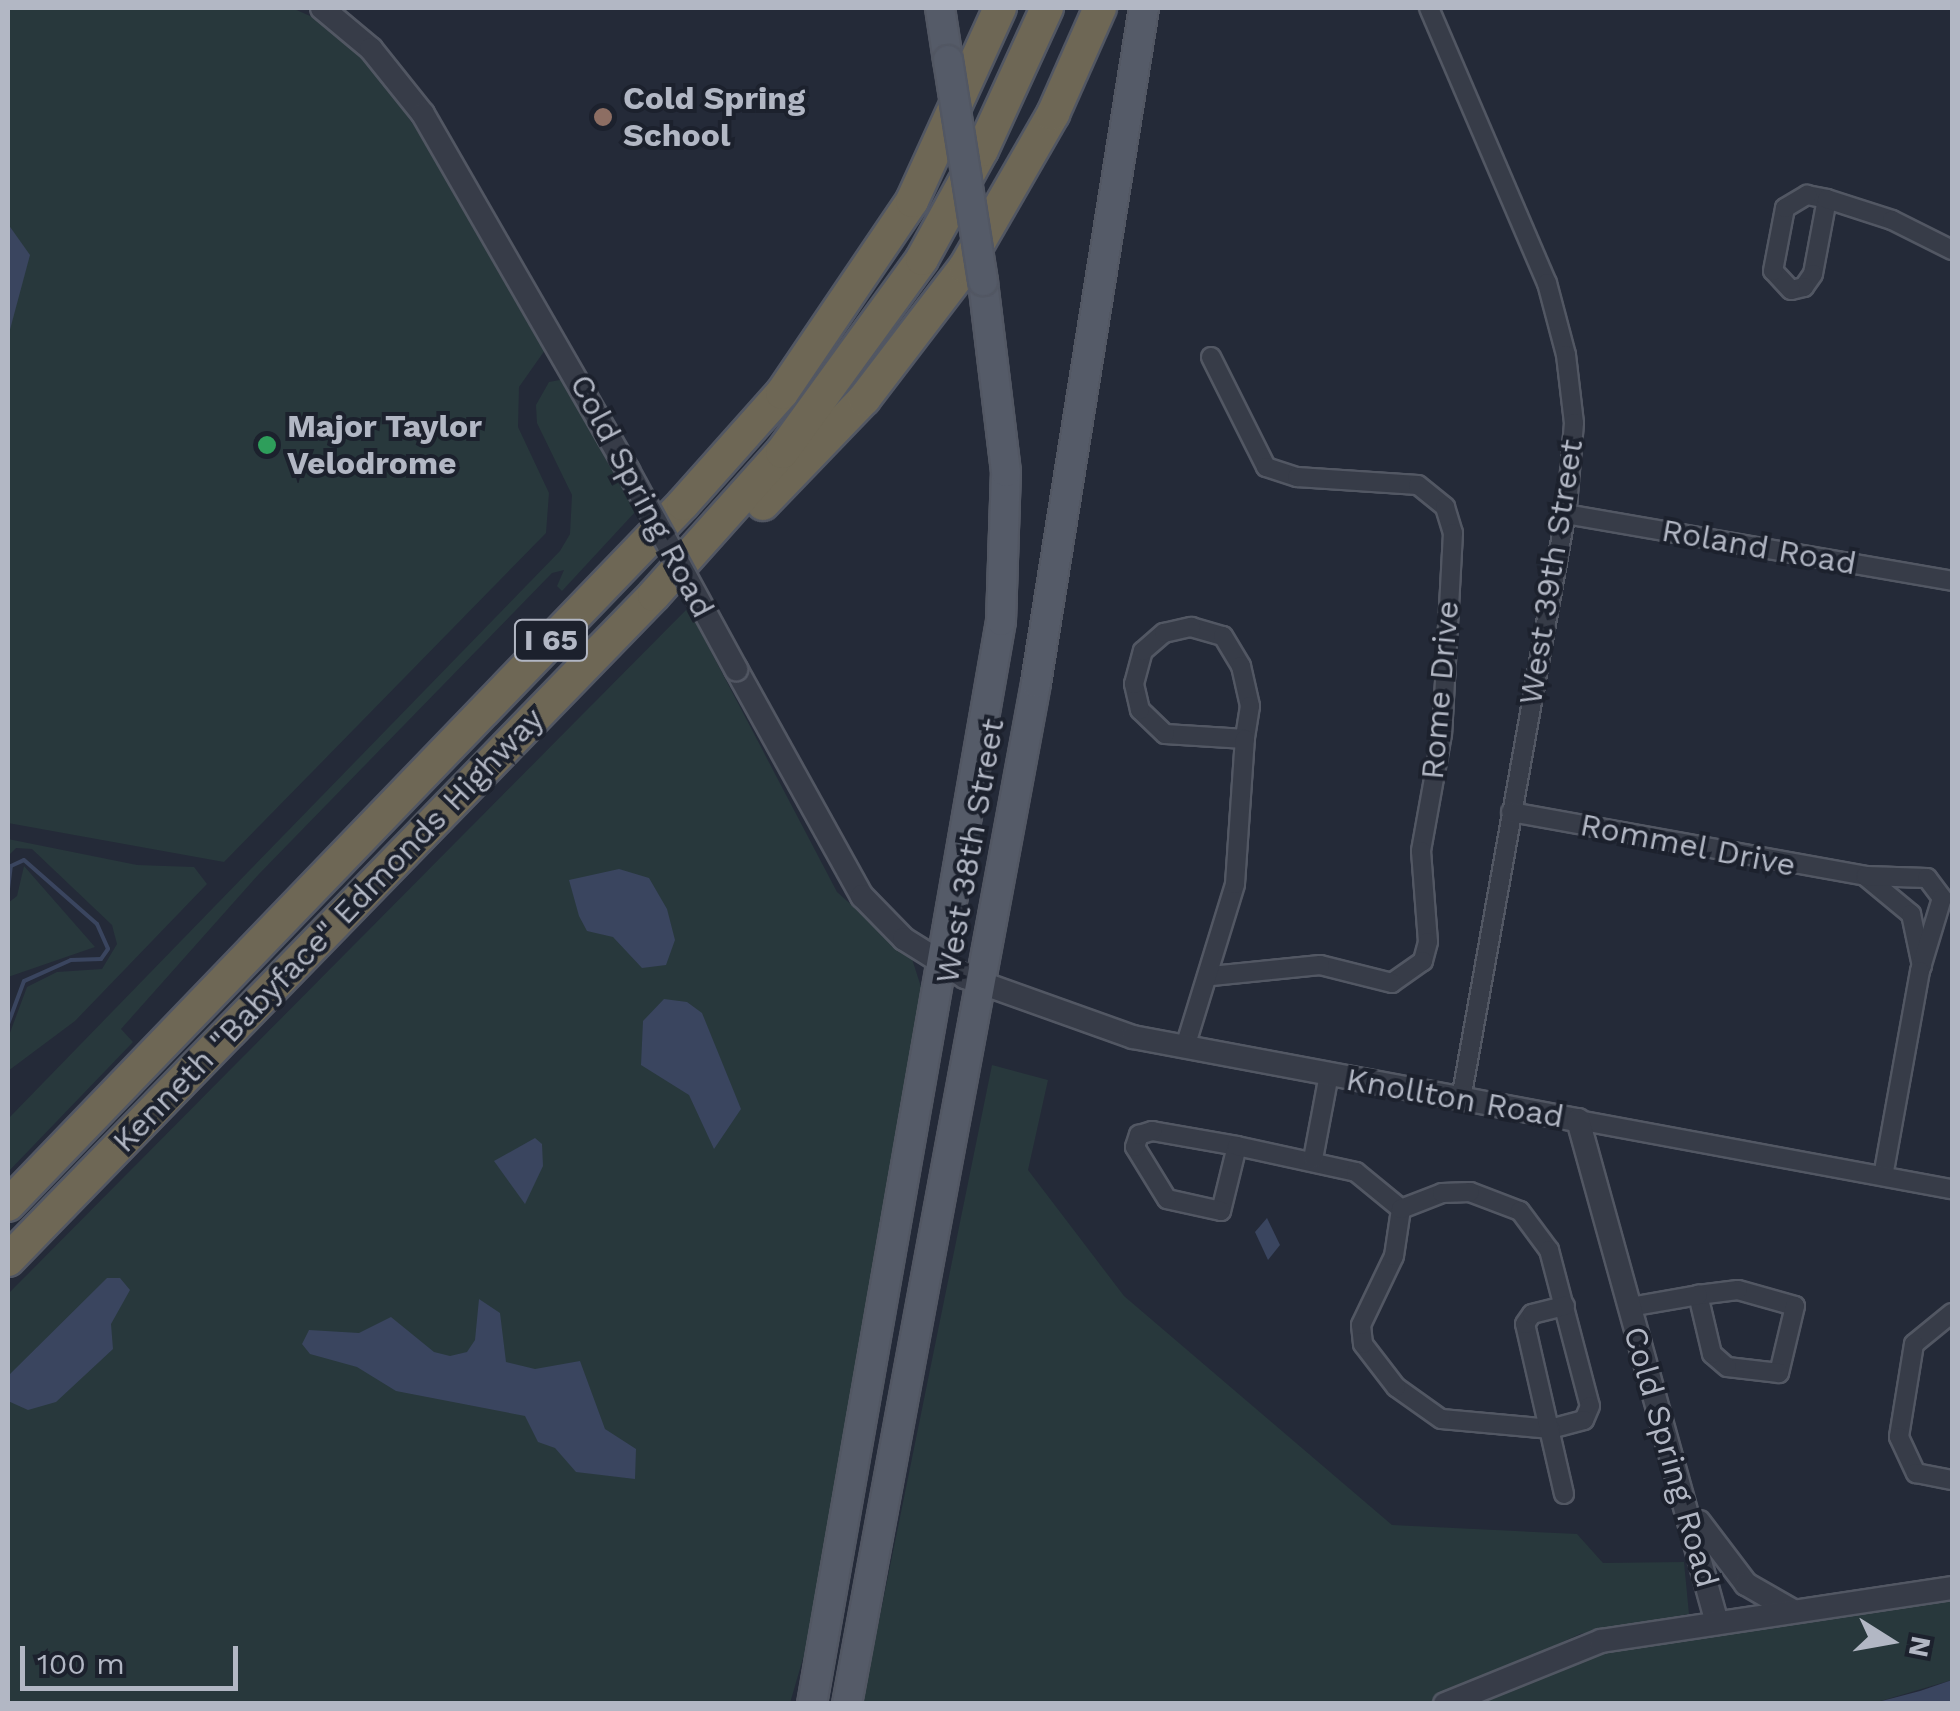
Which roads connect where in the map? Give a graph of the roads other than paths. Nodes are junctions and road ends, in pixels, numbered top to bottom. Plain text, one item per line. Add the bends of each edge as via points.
1 (322, 8) edge
2 (940, 8) edge
3 (1000, 8) edge
4 (1047, 8) edge
5 (1100, 8) edge
6 (1144, 8) edge
7 (1429, 8) edge
8 (1827, 199) junction
9 (1952, 250) edge
10 (1211, 357) dead end
11 (1565, 514) junction
12 (1952, 581) edge
13 (654, 596) junction
14 (1246, 739) junction
15 (1511, 812) junction
16 (1865, 876) junction
17 (1922, 966) junction
18 (963, 974) junction
19 (1212, 976) junction
20 (1185, 1047) junction
21 (1329, 1074) junction
22 (1462, 1099) junction
23 (1578, 1120) junction
24 (1237, 1146) junction
25 (1313, 1159) junction
26 (1883, 1176) junction
27 (1952, 1189) edge
28 (8, 1205) edge
29 (1401, 1209) junction
30 (8, 1260) edge
31 (1693, 1296) junction
32 (1564, 1306) junction
33 (1631, 1311) junction
34 (1952, 1313) edge
35 (1551, 1429) junction
36 (1952, 1480) edge
37 (1679, 1484) junction
38 (1564, 1494) dead end
39 (1952, 1588) edge
40 (830, 1591) junction
41 (1794, 1612) junction
42 (1718, 1623) junction
43 (796, 1704) edge
44 (812, 1704) edge
45 (847, 1704) edge
46 (1445, 1704) edge

1 - 18 street, Cold Spring Road, bridge via 371,49 423,114 854,885 894,930
2 - 18 main road, West 38th Street, bridge via 1006,472 1005,578
3 - 28 highway, Kenneth "Babyface" Edmonds Highway / I 65 via 912,201 782,393 694,494
4 - 13 highway, Kenneth "Babyface" Edmonds Highway / I 65 via 964,186 899,296 782,452
5 - 13 highway via 1004,205 928,318 772,496
6 - 18 main road, West 38th Street
7 - 11 street, West 39th Street via 1449,43 1561,329 1574,423
8 - 8 street via 1813,274 1804,287 1786,289 1774,270 1785,208 1798,196
8 - 9 street via 1892,220
10 - 19 street, Rome Drive via 1266,468 1296,477 1418,485 1444,507 1452,533 1442,734 1421,851 1428,942 1423,961 1392,983 1320,965
11 - 12 street, Roland Road
11 - 15 street, West 39th Street
13 - 30 highway, Kenneth "Babyface" Edmonds Highway / I 65
14 - 14 street via 1248,685 1223,636 1184,627 1148,646 1134,684 1148,721 1168,735
14 - 19 street via 1239,857
15 - 16 street, Rommel Drive
15 - 22 street, West 39th Street
16 - 17 street, Rommel Drive via 1896,896 1915,924
16 - 17 street, Rommel Drive via 1929,879 1941,892
17 - 26 street
18 - 20 street, Knollton Road via 1103,1028
18 - 40 main road, West 38th Street
18 - 45 main road, West 38th Street
19 - 20 street
20 - 21 street, Knollton Road
21 - 22 street, Knollton Road
21 - 25 street
22 - 23 street, Knollton Road
23 - 26 street, Knollton Road
23 - 33 street, Cold Spring Road
24 - 24 street via 1149,1131 1135,1147 1171,1202 1219,1212
24 - 25 street
25 - 29 street via 1365,1176
26 - 27 street, Knollton Road
29 - 32 street via 1462,1191 1510,1204 1542,1236
29 - 35 street via 1392,1264 1361,1325 1363,1344 1396,1387 1434,1417
31 - 31 street via 1730,1289 1790,1300 1796,1308 1785,1368 1774,1374 1716,1359
31 - 33 street via 1680,1294
32 - 35 street via 1532,1314 1526,1324
32 - 35 street via 1590,1411 1584,1420
33 - 37 street, Cold Spring Road
34 - 36 street via 1914,1344 1898,1436 1916,1473
35 - 38 street
37 - 41 street via 1733,1572 1758,1595
37 - 42 street, Cold Spring Road
39 - 41 street, Cold Spring Road
40 - 43 main road
40 - 44 main road, West 38th Street
41 - 42 street, Cold Spring Road
42 - 46 street via 1583,1645

